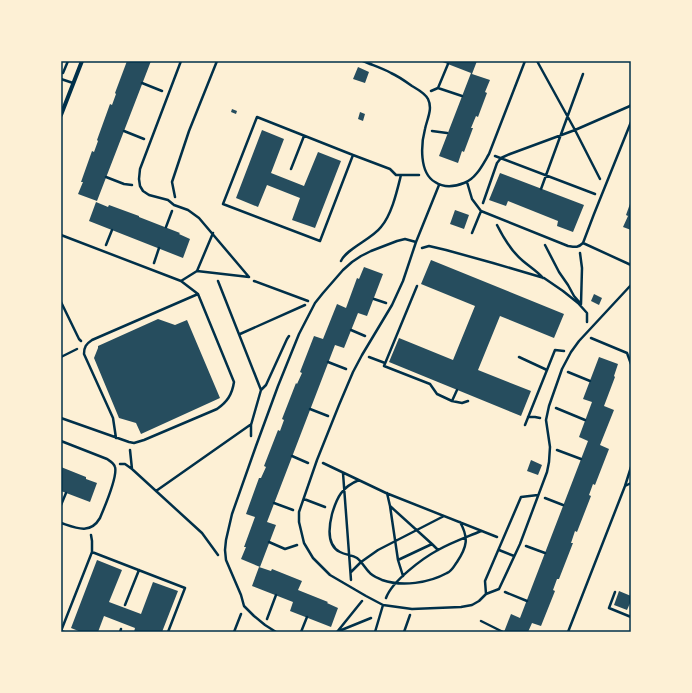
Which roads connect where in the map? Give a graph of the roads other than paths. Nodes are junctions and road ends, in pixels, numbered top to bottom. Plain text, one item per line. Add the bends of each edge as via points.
1 (82, 61) edge
2 (181, 61) edge
3 (363, 61) edge
4 (525, 61) edge
5 (61, 79) edge
6 (73, 83) junction
7 (61, 115) edge
8 (631, 122) edge
9 (467, 182) junction
10 (439, 185) junction
11 (481, 211) junction
12 (213, 233) junction
13 (472, 233) dead end
14 (61, 235) edge
15 (416, 242) junction
16 (583, 243) junction
17 (631, 265) edge
18 (197, 271) junction
19 (181, 281) junction
20 (631, 285) edge
21 (198, 294) junction
22 (61, 418) edge
23 (116, 438) junction
24 (61, 441) edge
25 (538, 495) junction
26 (304, 499) junction
27 (325, 507) dead end
28 (61, 523) edge
29 (498, 550) junction
30 (514, 556) junction
31 (486, 594) junction
32 (383, 605) junction
33 (276, 632) edge
34 (375, 632) edge

1 - 6 street
2 - 12 lane via 140,169 140,186 149,195 168,200 195,214
3 - 10 lane via 390,72 428,99 430,113 424,130 423,163 431,180
4 - 9 lane via 489,154
5 - 6 lane
6 - 7 street
8 - 16 lane
9 - 10 lane via 458,185
9 - 11 lane via 472,198
10 - 15 lane
11 - 13 lane
11 - 16 lane via 568,246 576,247
12 - 18 lane
12 - 18 lane via 249,277
14 - 19 lane
15 - 26 lane via 392,305 353,372
15 - 33 lane via 405,239 397,241 361,256 343,270 323,292 299,334 236,502 226,540 226,560 244,606
16 - 17 lane
18 - 19 lane
19 - 21 lane
20 - 25 lane via 571,352 562,369 546,420 550,462
21 - 23 lane via 92,340 85,346 84,354 113,418
21 - 23 lane via 234,382 230,397 210,412 139,442
22 - 23 lane
24 - 28 lane via 111,461 116,470 97,523 83,529
25 - 29 lane via 521,497
25 - 30 lane
26 - 27 lane
26 - 32 lane via 299,512 299,522 304,543 313,558 330,575
29 - 30 lane
29 - 31 lane via 485,581
30 - 31 lane via 499,589
31 - 32 lane via 472,605 448,608 412,609
32 - 34 lane

